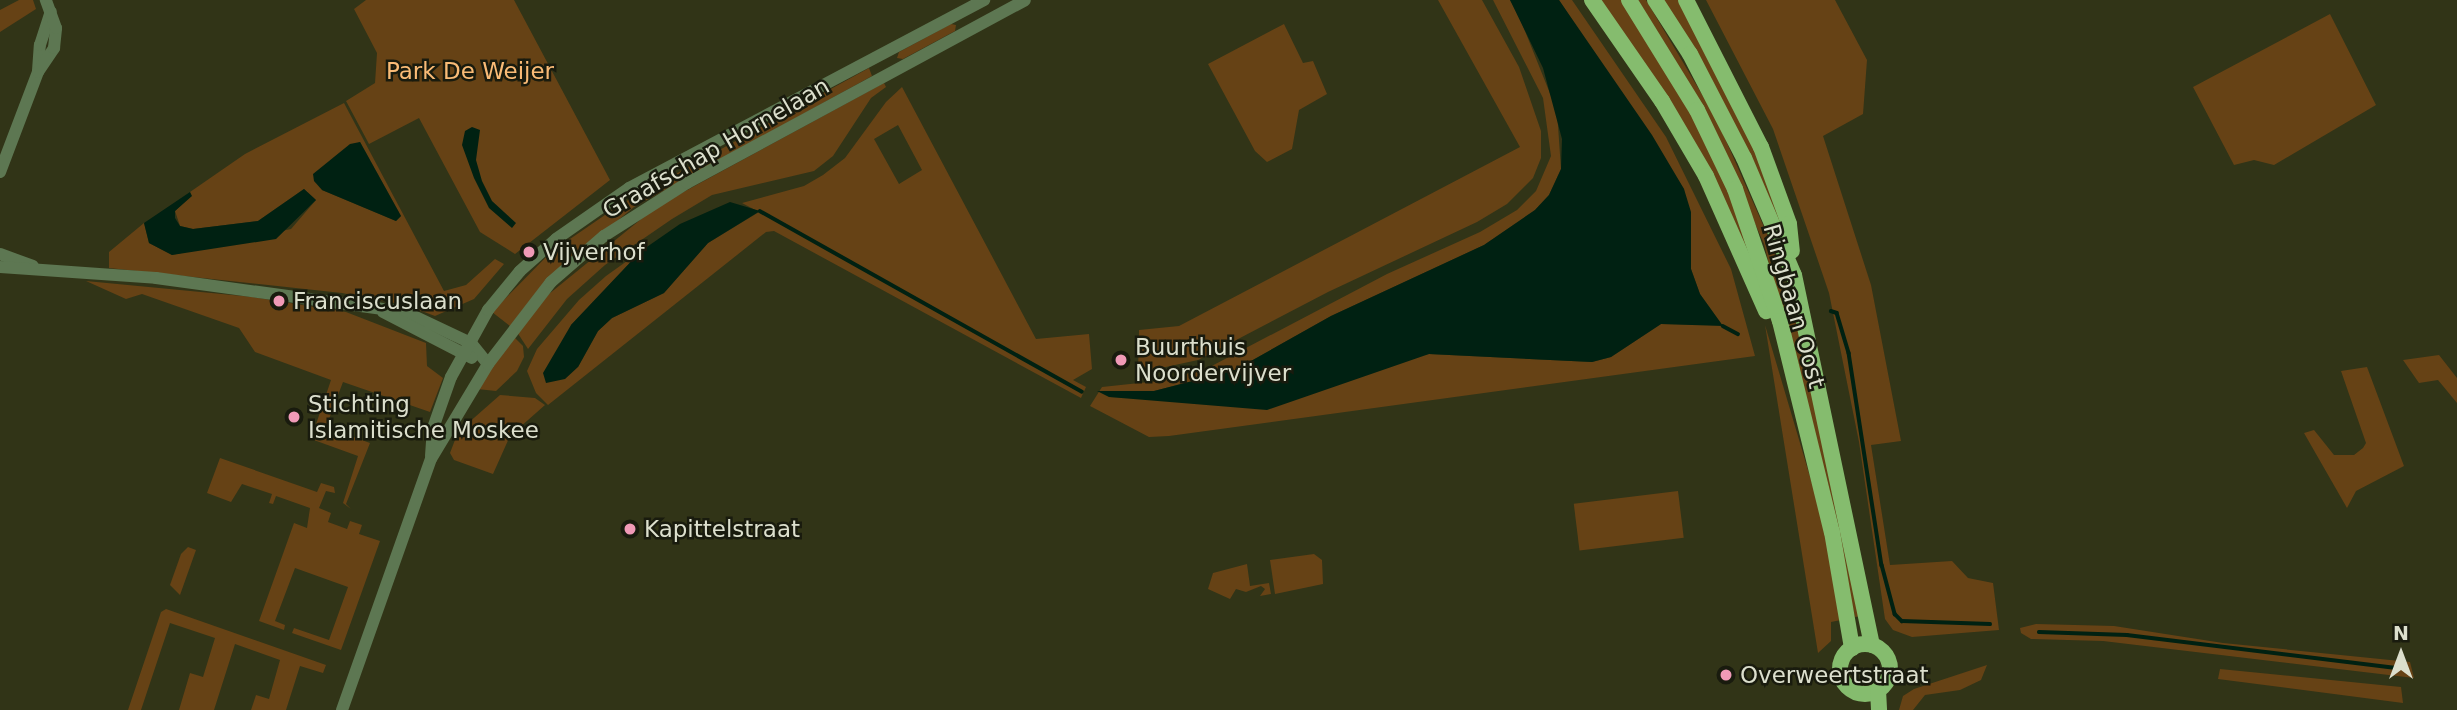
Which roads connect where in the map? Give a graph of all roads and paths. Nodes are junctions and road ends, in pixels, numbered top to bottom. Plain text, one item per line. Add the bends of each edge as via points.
1 (984, 0) edge
2 (1024, 0) edge
3 (1592, 0) edge
4 (1629, 0) edge
5 (1655, 0) edge
6 (1686, 0) edge
7 (49, 6) edge
8 (0, 172) edge
9 (0, 254) edge
10 (33, 266) junction
11 (0, 267) edge
12 (1794, 275) junction
13 (382, 310) junction
14 (471, 343) junction
15 (1783, 344) junction
16 (464, 356) junction
17 (488, 364) junction
18 (431, 459) junction
19 (1872, 645) junction
20 (1852, 648) junction
21 (1878, 690) junction
22 (1860, 693) junction
23 (342, 710) edge
24 (1863, 710) edge
25 (1879, 710) edge

1 - 14 street, Graafschap Hornelaan via 629,188 572,226 520,271 488,310
2 - 17 street, Graafschap Hornelaan via 641,210 551,282
3 - 15 main road via 1662,101 1706,176
4 - 15 main road, Ringbaan Oost via 1722,159 1780,321
5 - 12 main road, Ringbaan Oost via 1690,54 1744,158
6 - 12 main road via 1761,147 1789,224
7 - 8 street via 38,72
9 - 10 street
10 - 11 street
10 - 13 street via 294,295
12 - 19 main road, Ringbaan Oost
13 - 14 street via 437,323
13 - 16 street
14 - 16 street, Graafschap Hornelaan
14 - 17 street
15 - 20 main road, Ringbaan Oost via 1832,532
16 - 17 street
16 - 18 street, Graafschap Hornelaan via 438,412
17 - 18 street, Graafschap Hornelaan
18 - 23 street, Graafschap Hornelaan
19 - 20 main road
19 - 21 main road via 1883,652 1890,669
20 - 22 main road via 1843,656 1840,675 1847,687
21 - 22 main road
21 - 25 main road
22 - 24 main road

